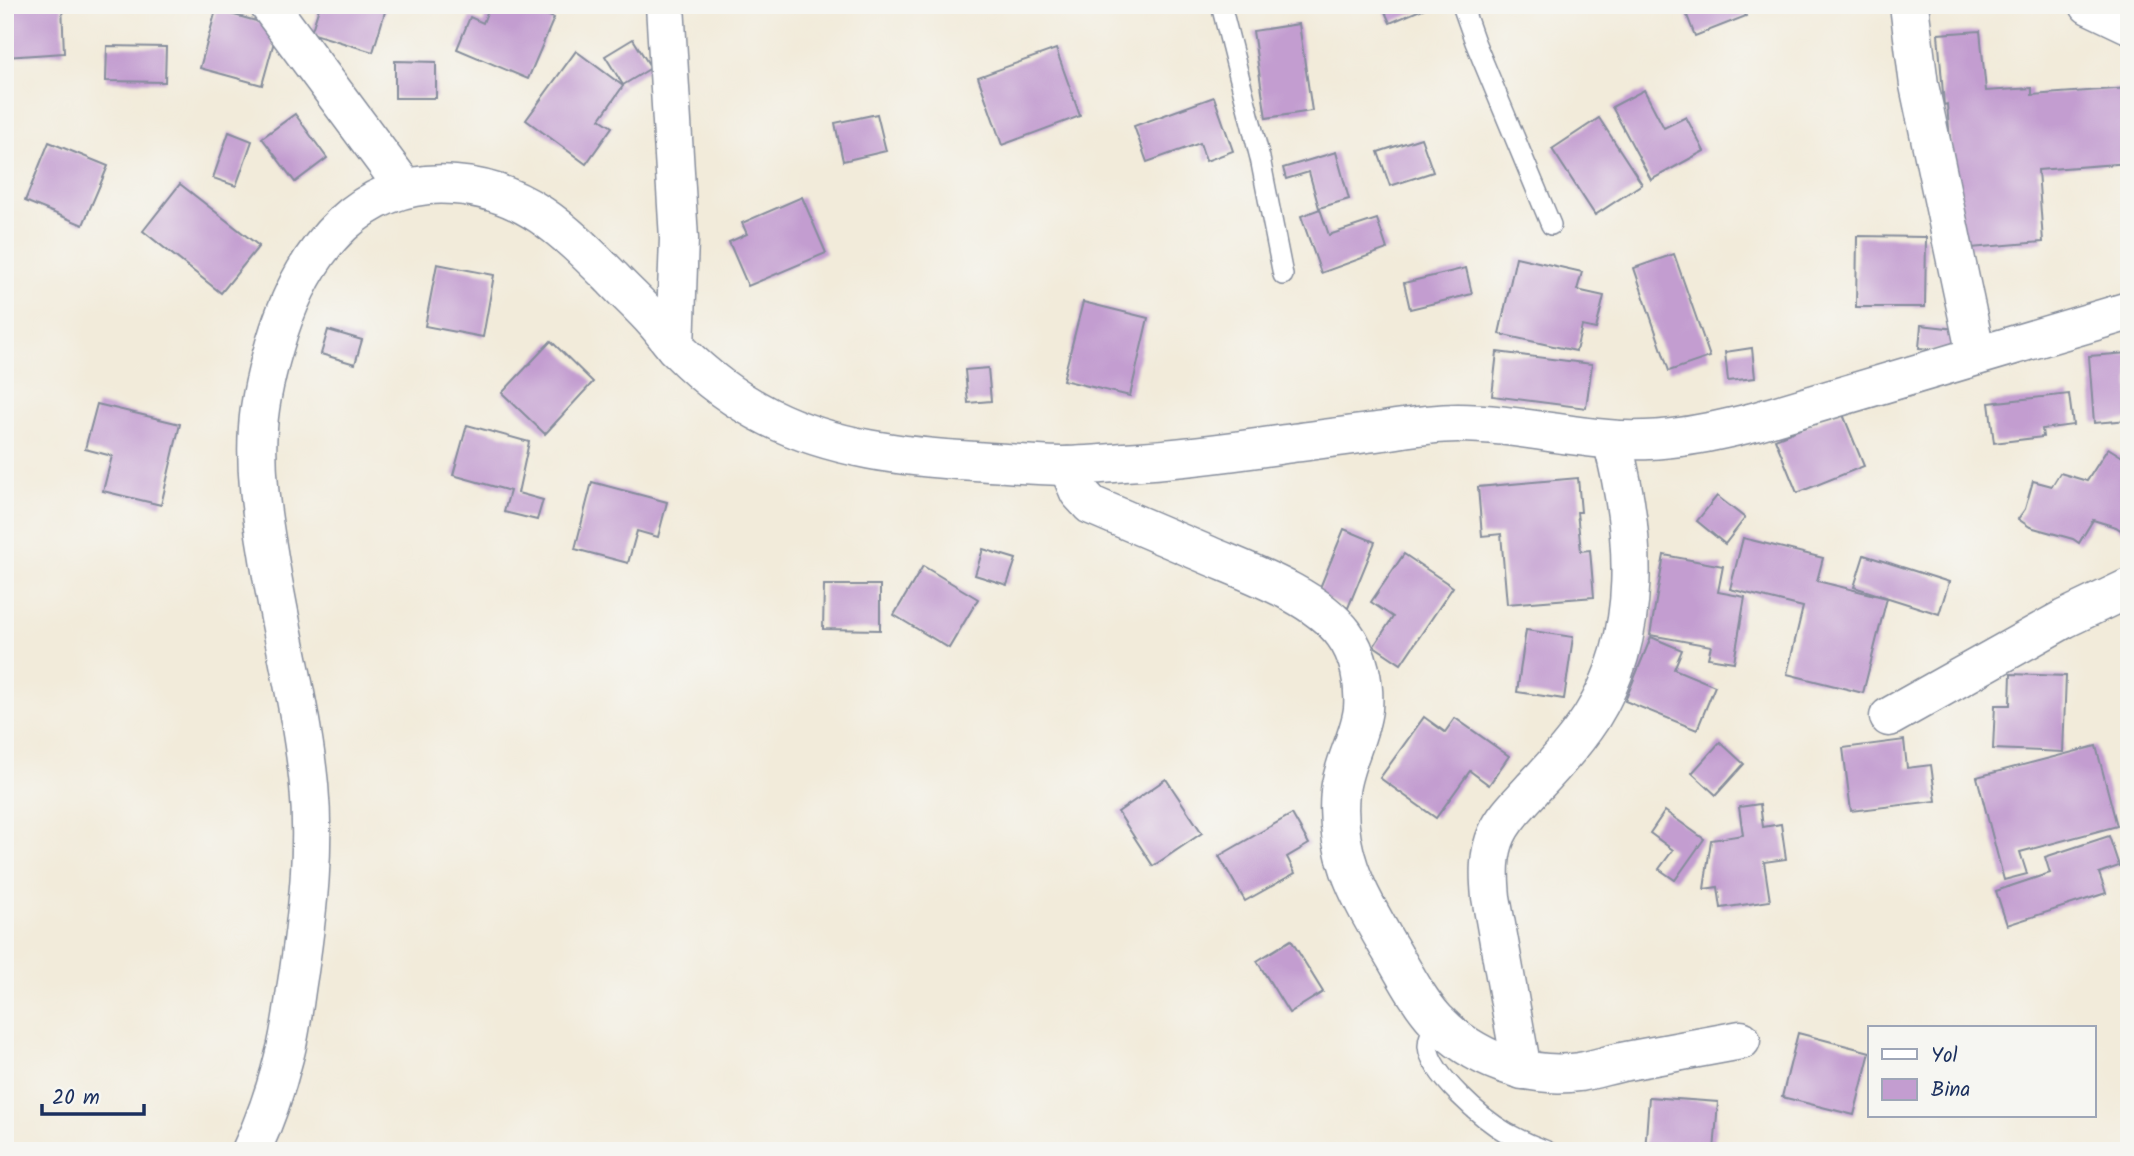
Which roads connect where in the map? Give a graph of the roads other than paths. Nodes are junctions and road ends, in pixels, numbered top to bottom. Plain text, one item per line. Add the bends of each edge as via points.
1 (268, 5) edge
2 (665, 5) edge
3 (1221, 5) edge
4 (1462, 5) edge
5 (1909, 5) edge
6 (2089, 5) edge
7 (2129, 24) edge
8 (404, 187) junction
9 (1551, 225) dead end
10 (1283, 275) dead end
11 (2129, 311) edge
12 (675, 347) junction
13 (1976, 355) junction
14 (1612, 440) junction
15 (1068, 466) junction
16 (2129, 588) edge
17 (1889, 717) dead end
18 (1438, 1022) junction
19 (1741, 1040) dead end
20 (1522, 1070) junction
21 (251, 1151) edge
22 (1547, 1151) edge

1 - 8 street
2 - 12 street via 679,239
3 - 10 lane via 1261,158
4 - 9 lane
5 - 13 street via 1919,85
6 - 7 street
8 - 12 street via 465,185 535,210 567,233
8 - 21 street via 377,198 342,222 322,246 293,297 266,371 257,472 309,784 312,841 309,902 286,1053
11 - 13 street
12 - 15 street via 744,404 777,421 858,448 916,458
13 - 14 street via 1708,434
14 - 15 street via 1454,423 1187,458
14 - 20 street via 1630,530 1623,643 1591,717 1573,744 1506,818 1491,852 1491,897
15 - 18 street via 1079,492 1091,505 1308,602 1345,635 1356,657 1363,711 1340,792 1345,859 1358,894 1420,1001
16 - 17 street
18 - 20 street via 1478,1052
18 - 22 lane via 1428,1046 1445,1079 1504,1132
19 - 20 street via 1578,1072

